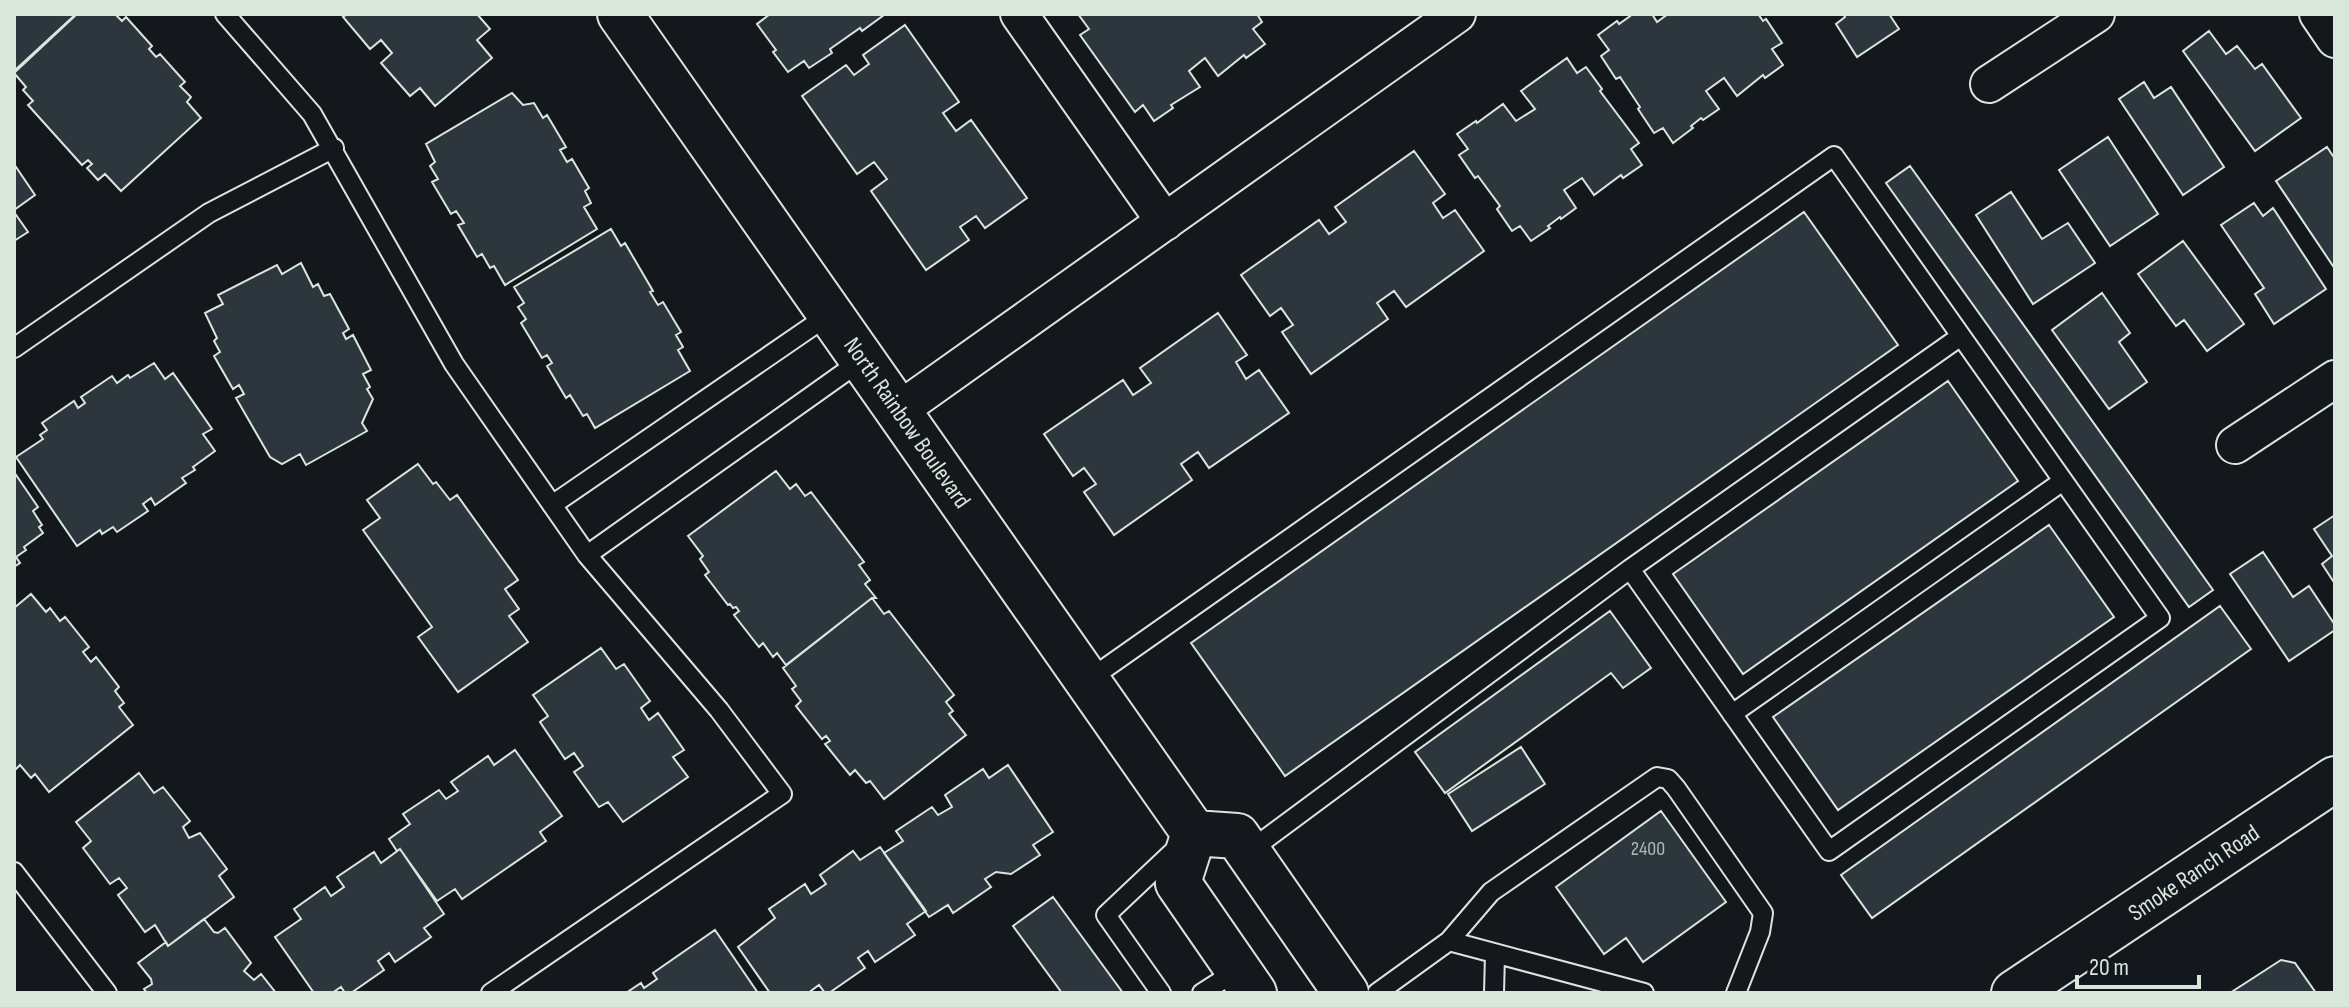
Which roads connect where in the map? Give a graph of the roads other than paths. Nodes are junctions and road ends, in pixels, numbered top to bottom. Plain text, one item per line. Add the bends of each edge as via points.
1 (225, 14) edge
2 (620, 14) edge
3 (1019, 14) edge
4 (1457, 14) edge
5 (2096, 14) edge
6 (2318, 14) edge
7 (2335, 39) edge
8 (1989, 84) dead end
9 (334, 148) junction
10 (1165, 222) junction
11 (830, 314) junction
12 (1961, 336) junction
13 (14, 348) edge
14 (863, 360) junction
15 (2335, 379) edge
16 (898, 411) junction
17 (2235, 445) dead end
18 (2063, 481) junction
19 (552, 505) junction
20 (587, 555) junction
21 (1630, 569) junction
22 (1087, 681) junction
23 (1732, 714) junction
24 (2335, 779) edge
25 (1194, 833) junction
26 (1248, 852) junction
27 (14, 872) edge
28 (1449, 941) junction
29 (1495, 954) junction
30 (1231, 985) edge
31 (107, 993) edge
32 (491, 993) edge
33 (1161, 993) edge
34 (1346, 993) edge
35 (1377, 993) edge
36 (1494, 993) edge
37 (1644, 993) edge
38 (1736, 993) edge
39 (2014, 993) edge

1 - 9 lane via 312,114
2 - 11 main road, North Rainbow Boulevard
3 - 10 street
4 - 10 street
5 - 8 street
6 - 7 street
9 - 13 lane via 209,213
9 - 19 lane via 454,364
10 - 16 street
11 - 14 main road, North Rainbow Boulevard
11 - 19 lane
12 - 18 lane
12 - 21 lane
12 - 22 lane via 1834,156
14 - 16 main road, North Rainbow Boulevard
14 - 20 lane
15 - 17 street
16 - 22 main road, North Rainbow Boulevard
18 - 23 lane
18 - 23 lane via 2160,618 1829,851
19 - 20 lane
20 - 32 lane via 719,710 782,794
21 - 23 lane
21 - 26 lane
22 - 25 main road, North Rainbow Boulevard
24 - 39 main road, Smoke Ranch Road
25 - 26 main road via 1237,836
25 - 30 main road via 1178,883
25 - 33 lane via 1106,915
26 - 34 main road
27 - 31 lane
28 - 29 lane
28 - 35 lane
28 - 38 lane via 1491,892 1657,777 1676,788 1763,913
29 - 36 lane
29 - 37 lane

